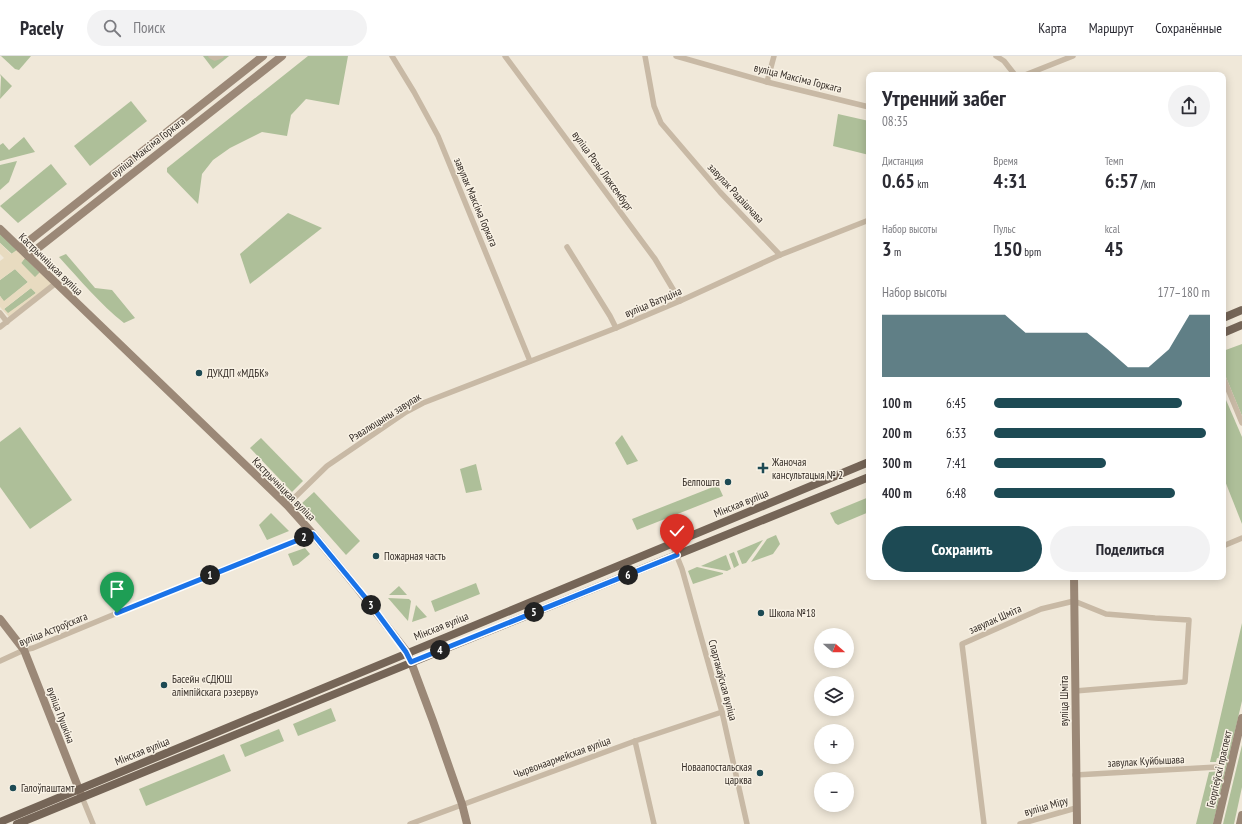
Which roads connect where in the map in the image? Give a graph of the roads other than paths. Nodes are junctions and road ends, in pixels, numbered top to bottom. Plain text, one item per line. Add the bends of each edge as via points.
1 (211, 56) edge
2 (221, 56) edge
3 (263, 56) edge
4 (282, 56) edge
5 (392, 56) edge
6 (505, 56) edge
7 (645, 56) edge
8 (676, 56) edge
9 (774, 56) edge
10 (996, 56) edge
11 (1073, 56) edge
12 (1013, 72) edge
13 (1033, 72) edge
14 (768, 82) junction
15 (866, 107) edge
16 (866, 221) edge
17 (0, 229) edge
18 (567, 247) dead end
19 (20, 248) junction
20 (780, 255) junction
21 (28, 256) junction
22 (56, 284) junction
23 (680, 301) junction
24 (1242, 310) edge
25 (0, 313) edge
26 (1226, 317) edge
27 (7, 322) junction
28 (1242, 325) edge
29 (0, 327) edge
30 (616, 328) junction
31 (1226, 332) edge
32 (530, 360) junction
33 (1226, 384) edge
34 (1242, 423) edge
35 (866, 463) edge
36 (866, 478) edge
37 (287, 505) junction
38 (313, 534) junction
39 (1242, 538) edge
40 (672, 544) junction
41 (1226, 545) edge
42 (677, 555) junction
43 (1074, 580) edge
44 (1074, 601) junction
45 (0, 619) edge
46 (24, 650) junction
47 (406, 652) junction
48 (0, 661) edge
49 (411, 662) junction
50 (1075, 691) junction
51 (722, 712) junction
52 (1242, 718) edge
53 (635, 741) junction
54 (1217, 767) dead end
55 (1075, 775) junction
56 (78, 789) junction
57 (82, 797) junction
58 (462, 804) junction
59 (1076, 808) junction
60 (1242, 816) edge
61 (0, 822) edge
62 (17, 824) edge
63 (93, 824) edge
64 (410, 824) edge
65 (467, 824) edge
66 (654, 824) edge
67 (747, 824) edge
68 (984, 824) edge
69 (1020, 824) edge
70 (1077, 824) edge
71 (1217, 824) edge
72 (1240, 824) edge

1 - 2 street
3 - 19 main road, вуліца Максіма Горкага
4 - 21 main road, вуліца Максіма Горкага
5 - 32 street, завулак Максіма Горкага via 438,136
6 - 23 street, вуліца Розы Люксембург via 655,259
7 - 20 street, завулак Радзішчава via 654,106 662,123 720,192
8 - 14 street, вуліца Максіма Горкага
9 - 14 street
10 - 12 street
11 - 13 street
14 - 15 street, вуліца Максіма Горкага
16 - 20 street
17 - 19 main road, Кастрычніцкая вуліца
18 - 30 street
19 - 21 main road, Кастрычніцкая вуліца
20 - 23 street, вуліца Ватуціна
21 - 22 main road, Кастрычніцкая вуліца
22 - 27 street
22 - 37 main road, Кастрычніцкая вуліца
23 - 30 street, вуліца Ватуціна
24 - 26 main road
25 - 27 street
27 - 29 street
28 - 31 main road
30 - 32 street, вуліца Ватуціна
32 - 37 street, Рэвалюцыны завулак via 406,412 327,466
33 - 34 street
35 - 40 main road, Мінская вуліца
36 - 42 main road, Мінская вуліца
37 - 38 main road, Кастрычніцкая вуліца
38 - 46 street, вуліца Астроўскага
38 - 47 main road, Кастрычніцкая вуліца via 366,598
39 - 41 street
40 - 42 street, Спартакаўская вуліца
40 - 47 main road, Мінская вуліца
42 - 49 main road, Мінская вуліца
42 - 51 street, Спартакаўская вуліца
43 - 44 main road, вуліца Шміта
44 - 50 main road, вуліца Шміта
44 - 50 street via 1106,614 1189,620 1185,682
44 - 68 street, завулак Шміта via 1041,609 962,644
45 - 46 main road, вуліца Пушкіна
46 - 48 street, вуліца Астроўскага
46 - 56 main road, вуліца Пушкіна
47 - 49 main road, Кастрычніцкая вуліца
47 - 56 main road, Мінская вуліца
49 - 57 main road, Мінская вуліца
49 - 58 main road, Кастрычніцкая вуліца
50 - 55 main road, вуліца Шміта
51 - 53 street, Чырвонаармейская вуліца
51 - 67 street, Спартакаўская вуліца
52 - 71 main road, Георгіеўскі праспект
53 - 58 street, Чырвонаармейская вуліца
53 - 66 street
54 - 55 street, завулак Куйбышава
55 - 59 main road, вуліца Шміта
56 - 57 main road, вуліца Пушкіна
56 - 61 main road, Мінская вуліца
57 - 62 main road, Мінская вуліца
57 - 63 street, вуліца Пушкіна
58 - 64 street, Чырвонаармейская вуліца
58 - 65 main road, Кастрычніцкая вуліца
59 - 69 street, вуліца Міру
59 - 70 main road, вуліца Шміта
60 - 72 main road

